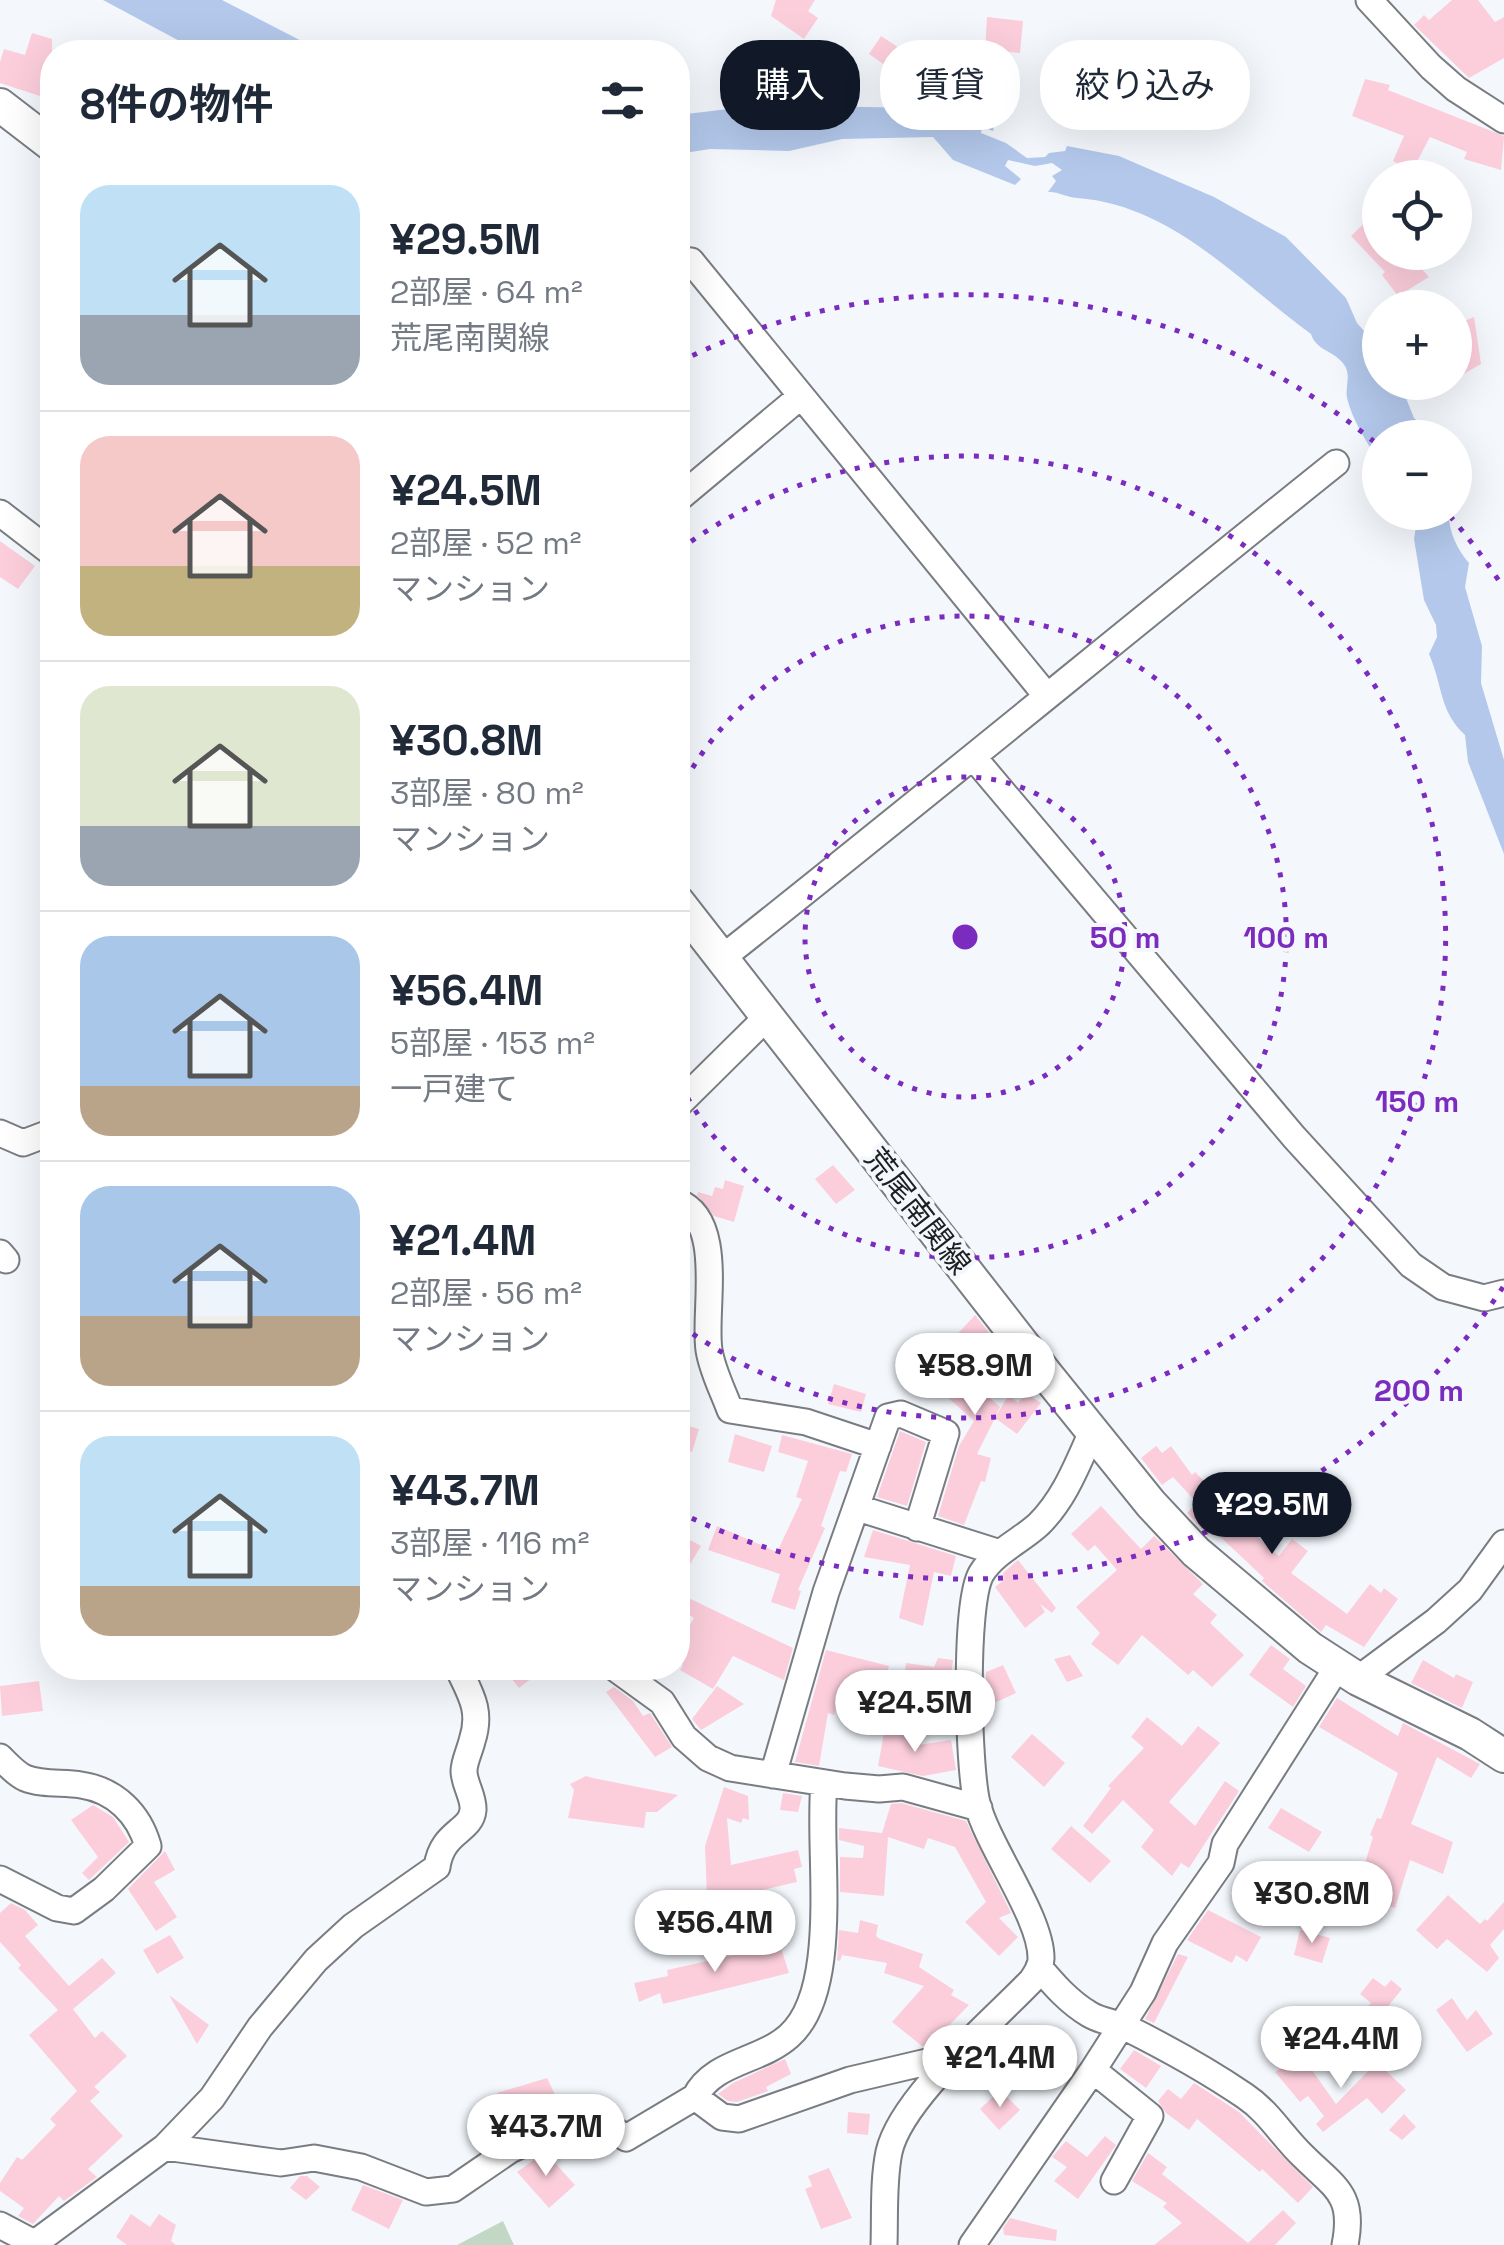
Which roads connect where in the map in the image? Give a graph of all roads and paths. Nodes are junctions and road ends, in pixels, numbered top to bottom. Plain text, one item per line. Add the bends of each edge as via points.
1 (1369, 0) edge
2 (0, 105) edge
3 (1504, 120) edge
4 (40, 136) edge
5 (690, 261) edge
6 (802, 396) junction
7 (1336, 463) dead end
8 (690, 489) edge
9 (0, 513) edge
10 (40, 544) edge
11 (1046, 696) junction
12 (974, 758) junction
13 (690, 917) edge
14 (722, 958) junction
15 (767, 1017) junction
16 (690, 1094) edge
17 (0, 1133) edge
18 (40, 1137) edge
19 (690, 1212) edge
20 (1504, 1294) edge
21 (1092, 1432) junction
22 (878, 1446) junction
23 (858, 1508) junction
24 (918, 1528) junction
25 (1504, 1543) edge
26 (1000, 1554) junction
27 (1348, 1672) junction
28 (464, 1680) edge
29 (632, 1680) edge
30 (1504, 1756) edge
31 (0, 1757) edge
32 (773, 1775) junction
33 (824, 1783) junction
34 (979, 1808) junction
35 (0, 1879) edge
36 (1039, 1967) junction
37 (1120, 2025) junction
38 (961, 2054) junction
39 (1093, 2070) junction
40 (694, 2097) junction
41 (165, 2147) junction
42 (1114, 2181) dead end
43 (0, 2225) edge
44 (37, 2244) edge
45 (884, 2245) edge
46 (972, 2245) edge
47 (1345, 2245) edge

1 - 3 street via 1431,68
2 - 4 main road
5 - 6 street
6 - 8 street
6 - 11 street
7 - 11 street
9 - 10 street
11 - 12 street
12 - 14 street
12 - 20 street via 1411,1266 1442,1287 1484,1298
13 - 14 main road, 荒尾南関線
14 - 15 main road, 荒尾南関線
15 - 16 street
15 - 21 main road, 荒尾南関線
17 - 18 street via 23,1144
19 - 22 street via 703,1230 710,1263 709,1350 730,1410 806,1422
21 - 26 street via 1061,1499
21 - 27 main road, 荒尾南関線 via 1196,1552 1265,1614
22 - 23 street
22 - 24 street via 888,1418 901,1414 946,1433
23 - 24 street
23 - 32 street via 826,1592
24 - 26 street
25 - 27 street via 1470,1590 1436,1621
26 - 34 street via 982,1574 974,1598 969,1711
27 - 30 main road, 荒尾南関線
27 - 37 street via 1226,1844 1221,1863 1165,1943
28 - 41 street via 478,1711 464,1770 473,1810 466,1824 447,1839 438,1867 316,1960 212,2098
29 - 32 street via 662,1702 684,1737 708,1758
31 - 35 street via 23,1777 111,1794 136,1818 148,1846 74,1911
32 - 33 street
33 - 34 street via 903,1786
33 - 40 street via 825,1912 805,2020 786,2040 704,2080
34 - 36 street via 1037,1936
36 - 37 street via 1091,2016
36 - 38 street
37 - 39 street
37 - 47 street via 1270,2116 1345,2199
38 - 40 street via 850,2080 739,2119 722,2117
38 - 45 street via 920,2096 890,2150
39 - 42 street via 1150,2116
39 - 46 street
40 - 41 street via 626,2138 595,2117 510,2150 453,2188 426,2192 314,2158 282,2163
41 - 44 street
43 - 44 street

